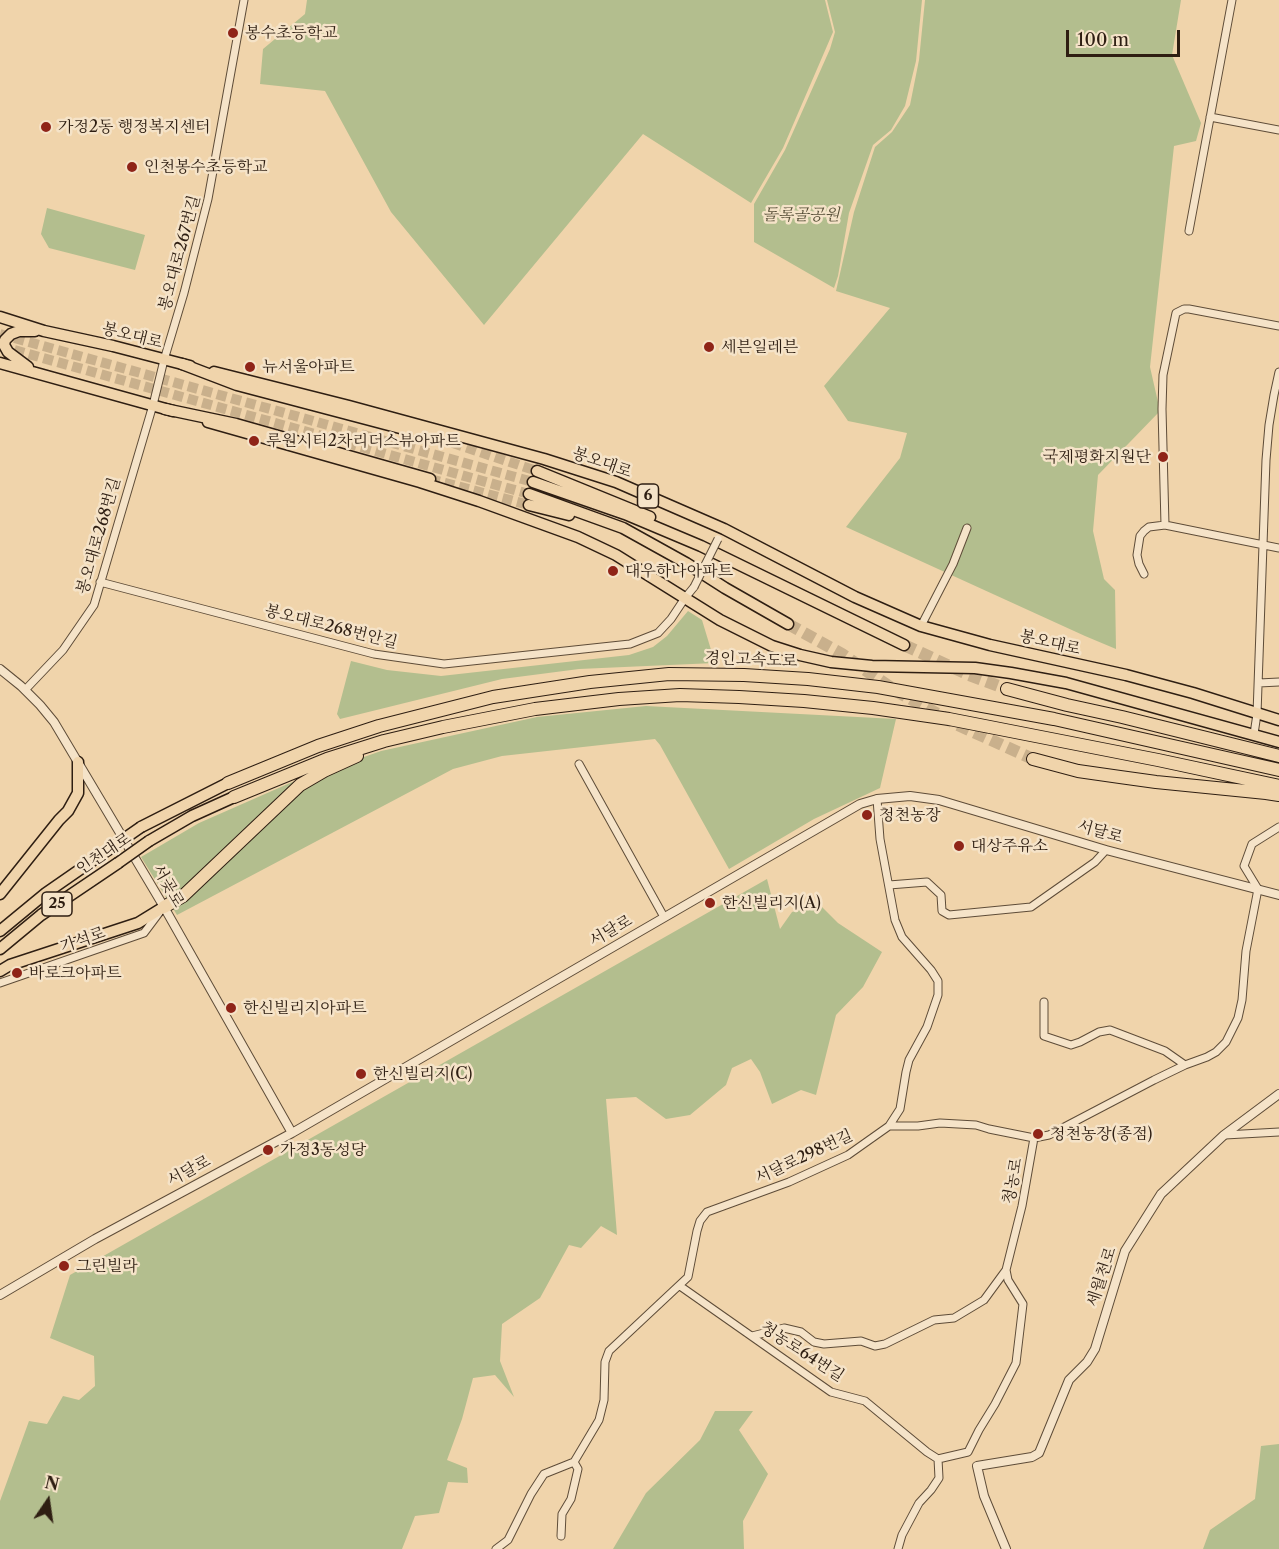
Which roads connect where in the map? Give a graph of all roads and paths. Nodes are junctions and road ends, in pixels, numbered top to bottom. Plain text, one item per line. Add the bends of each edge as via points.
1 (244, 0) edge
2 (1232, 0) edge
3 (1210, 117) junction
4 (1279, 130) edge
5 (1189, 231) dead end
6 (0, 317) edge
7 (1279, 326) edge
8 (44, 331) junction
9 (164, 360) junction
10 (0, 363) edge
11 (182, 364) junction
12 (1279, 372) edge
13 (40, 374) junction
14 (153, 405) junction
15 (165, 409) junction
16 (438, 438) tunnel mouth
17 (537, 471) tunnel mouth
18 (430, 479) tunnel mouth
19 (533, 482) tunnel mouth
20 (529, 500) tunnel mouth
21 (1165, 525) junction
22 (967, 528) dead end
23 (724, 529) junction
24 (1263, 544) junction
25 (1279, 548) edge
26 (1144, 574) dead end
27 (100, 582) junction
28 (790, 590) junction
29 (685, 598) junction
30 (788, 624) tunnel mouth
31 (921, 626) junction
32 (904, 645) tunnel mouth
33 (0, 669) edge
34 (1279, 682) edge
35 (1259, 683) junction
36 (1007, 689) tunnel mouth
37 (25, 690) junction
38 (1257, 714) junction
39 (1279, 720) edge
40 (1254, 734) junction
41 (384, 741) junction
42 (1279, 742) edge
43 (1279, 756) edge
44 (1033, 759) tunnel mouth
45 (78, 762) junction
46 (579, 764) dead end
47 (1279, 770) edge
48 (228, 783) joint
49 (1279, 786) edge
50 (1279, 795) edge
51 (234, 797) joint
52 (877, 799) junction
53 (1279, 827) edge
54 (1106, 850) junction
55 (889, 885) junction
56 (1258, 890) junction
57 (0, 894) edge
58 (1279, 895) edge
59 (164, 907) junction
60 (664, 917) junction
61 (0, 931) edge
62 (0, 949) edge
63 (0, 971) edge
64 (0, 983) edge
65 (1044, 1002) dead end
66 (1185, 1065) junction
67 (1279, 1094) edge
68 (890, 1126) junction
69 (1279, 1132) edge
70 (292, 1133) junction
71 (1224, 1135) junction
72 (1034, 1138) junction
73 (1006, 1270) junction
74 (680, 1286) junction
75 (0, 1295) edge
76 (752, 1336) junction
77 (968, 1452) junction
78 (939, 1459) junction
79 (574, 1462) junction
80 (977, 1466) junction
81 (561, 1536) dead end
82 (496, 1549) edge
83 (898, 1549) edge
84 (1006, 1549) edge

1 - 9 street, 봉오대로267번길 via 208,199
2 - 3 street
3 - 4 street
3 - 5 street
6 - 8 main road, 봉오대로 / 6
7 - 21 street via 1188,309 1176,313 1163,375
8 - 9 main road, 봉오대로 / 6
8 - 13 main road via 19,331 11,334 4,345 13,357
9 - 11 main road, 봉오대로 / 6
9 - 14 street, 봉오대로267번길
10 - 13 main road
11 - 16 main road via 237,385
11 - 23 main road, 봉오대로 / 6 via 544,459 616,482
12 - 24 street via 1269,425
13 - 14 main road
14 - 15 main road
14 - 27 street, 봉오대로268번길
15 - 18 main road via 236,423
15 - 29 main road via 479,501 578,537 616,555
17 - 28 main road via 696,537 780,579
19 - 28 main road via 625,514
20 - 30 main road via 623,528
21 - 24 street
21 - 26 street via 1149,527 1140,536 1137,555
22 - 31 street
23 - 29 street, 봉오대로268번안길, bridge
23 - 31 main road, 봉오대로 / 6 via 855,597
24 - 25 street
24 - 35 street
27 - 29 street, 봉오대로268번안길 via 375,654 444,664 630,644 658,633
27 - 37 street, 봉오대로268번길 via 94,605 63,650
28 - 32 main road
29 - 40 main road via 772,646 800,655 872,666 975,668 1011,673 1066,683
31 - 38 main road, 봉오대로 / 6 via 1126,675
33 - 37 street, 서곶로
34 - 35 street
35 - 38 street
36 - 43 highway
37 - 45 street, 서곶로 via 54,722
38 - 39 main road, 봉오대로 / 6
38 - 40 street
40 - 42 main road
41 - 49 highway via 535,709 680,695 739,697 949,719
41 - 51 highway via 327,759
41 - 59 highway via 300,785 183,896
44 - 50 highway via 1078,771
45 - 57 main road via 78,793 68,811
45 - 59 street, 서곶로
46 - 60 street
47 - 48 highway, 경인고속도로 via 1054,719 878,687 744,675 669,674 493,697 379,726
48 - 61 main road, 인천대로 / 25, bridge via 141,827 46,893
51 - 62 main road, 인천대로 / 25, bridge via 149,841 41,915
52 - 54 street, 서달로 via 910,796 939,800
52 - 55 street
52 - 60 street, 서달로 via 860,804
53 - 56 street via 1252,844 1244,866
54 - 55 street via 1031,907 949,915 942,911 941,895 927,882
54 - 56 street, 서달로
55 - 68 street via 902,937 938,981 938,995 909,1060 900,1109
56 - 58 street, 서달로
56 - 66 street, 청농로 via 1246,951 1242,1000 1233,1030 1216,1052
59 - 63 main road via 138,923
59 - 64 street, 가석로 via 144,933
59 - 70 street, 서곶로
60 - 70 street, 서달로
65 - 66 street via 1044,1036 1071,1045 1110,1030 1166,1051
66 - 72 street, 청농로 via 1049,1135
67 - 71 street, 세월천로
68 - 72 street via 976,1125
68 - 74 street, 서달로298번길 via 848,1155 707,1212 697,1231 688,1277
69 - 71 street
70 - 75 street, 서달로
71 - 80 street, 세월천로 via 1161,1194 1125,1251 1095,1349 1069,1380 1039,1453
72 - 73 street, 청농로
73 - 76 street via 984,1300 954,1318 934,1320 885,1344 824,1344 784,1328
73 - 77 street via 1023,1304 1016,1363
74 - 76 street, 청농로64번길
74 - 79 street, 서달로298번길 via 609,1351 599,1420
76 - 78 street, 청농로64번길 via 831,1392 865,1401
77 - 78 street
77 - 80 street
78 - 83 street via 939,1478 919,1503
79 - 81 street, 서달로298번길 via 578,1469 571,1499 562,1514
79 - 82 street via 544,1474 508,1540
80 - 84 street via 984,1496

